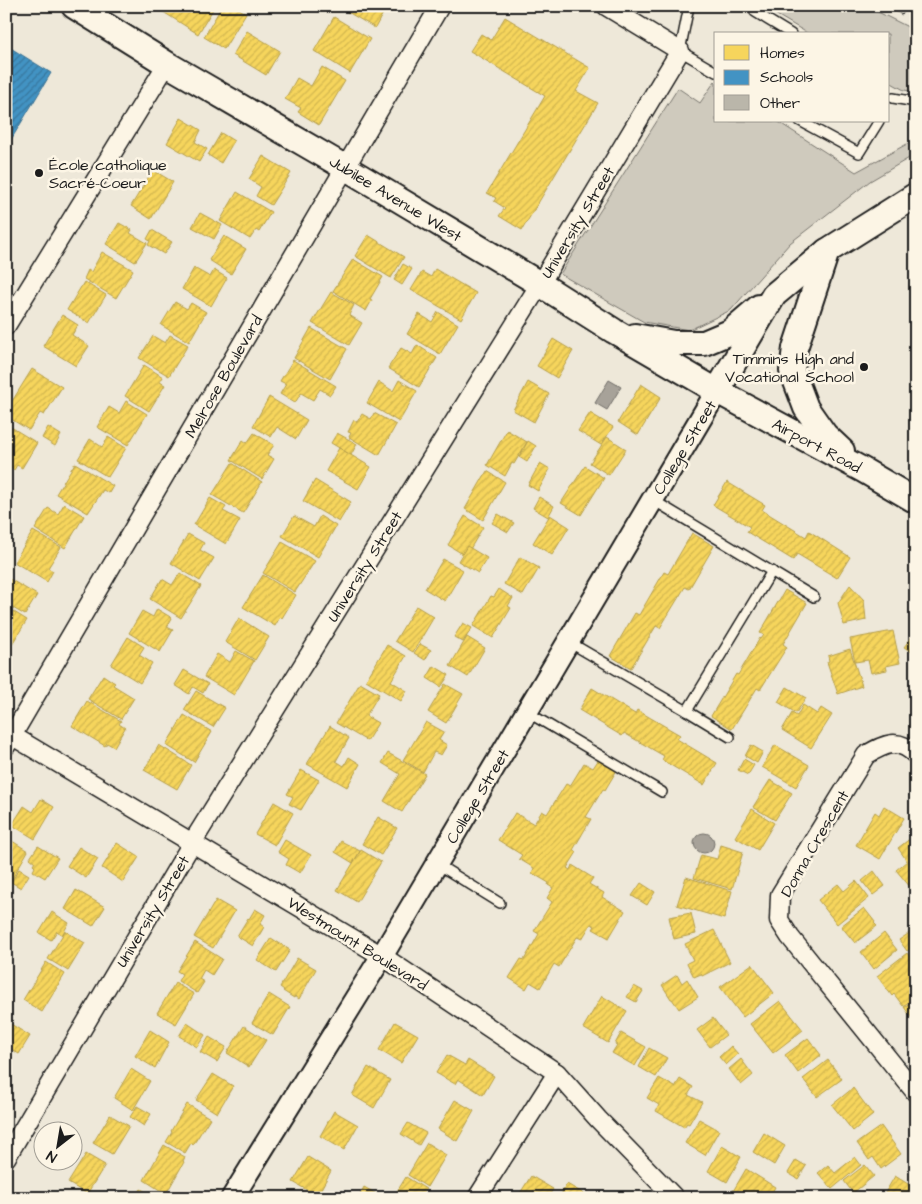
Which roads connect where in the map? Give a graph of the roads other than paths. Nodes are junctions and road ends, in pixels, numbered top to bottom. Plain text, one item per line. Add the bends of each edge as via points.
1 (74, 6) edge
2 (440, 6) edge
3 (606, 6) edge
4 (689, 6) edge
5 (756, 6) edge
6 (788, 32) edge
7 (680, 51) junction
8 (167, 64) junction
9 (714, 71) edge
10 (891, 96) edge
11 (916, 102) edge
12 (802, 122) edge
13 (879, 122) edge
14 (346, 168) junction
15 (916, 195) edge
16 (827, 251) junction
17 (540, 284) junction
18 (774, 294) junction
19 (6, 326) edge
20 (614, 330) junction
21 (717, 391) junction
22 (863, 470) junction
23 (652, 500) junction
24 (916, 501) edge
25 (772, 571) junction
26 (814, 597) dead end
27 (568, 642) junction
28 (687, 711) junction
29 (527, 712) junction
30 (730, 737) dead end
31 (8, 738) edge
32 (916, 755) edge
33 (662, 792) dead end
34 (192, 843) junction
35 (437, 864) junction
36 (500, 903) dead end
37 (382, 956) junction
38 (557, 1073) junction
39 (916, 1094) edge
40 (6, 1158) edge
41 (232, 1198) edge
42 (477, 1198) edge
43 (675, 1198) edge

1 - 8 main road, Jubilee Avenue West
2 - 14 street, Melrose Boulevard
3 - 7 street
4 - 7 lane
5 - 6 lane via 756,12
7 - 9 lane
7 - 17 street, University Street
8 - 14 main road, Jubilee Avenue West
8 - 19 street
10 - 11 lane
12 - 13 lane via 859,154
14 - 17 main road, Jubilee Avenue West
14 - 31 street, Melrose Boulevard
15 - 16 main road
16 - 18 main road
16 - 22 main road via 795,348 792,371 806,408 825,435
17 - 20 main road, Jubilee Avenue West
17 - 34 street, University Street
18 - 20 main road via 730,332 704,344 674,344
18 - 21 main road
20 - 21 main road, Jubilee Avenue West
21 - 22 main road, Airport Road
21 - 23 street, College Street
22 - 24 main road, Airport Road
23 - 25 lane
23 - 27 street, College Street
25 - 26 lane
25 - 28 lane
27 - 28 lane
27 - 29 street, College Street
28 - 30 lane
29 - 33 lane
29 - 35 street, College Street
31 - 34 street, Westmount Boulevard
32 - 39 street, Donna Crescent via 909,748 894,744 866,755 780,895 778,920
34 - 37 street, Westmount Boulevard
34 - 40 street, University Street
35 - 36 lane
35 - 37 street, College Street
37 - 38 street, Westmount Boulevard
37 - 41 street, College Street
38 - 42 street
38 - 43 street, Westmount Boulevard

